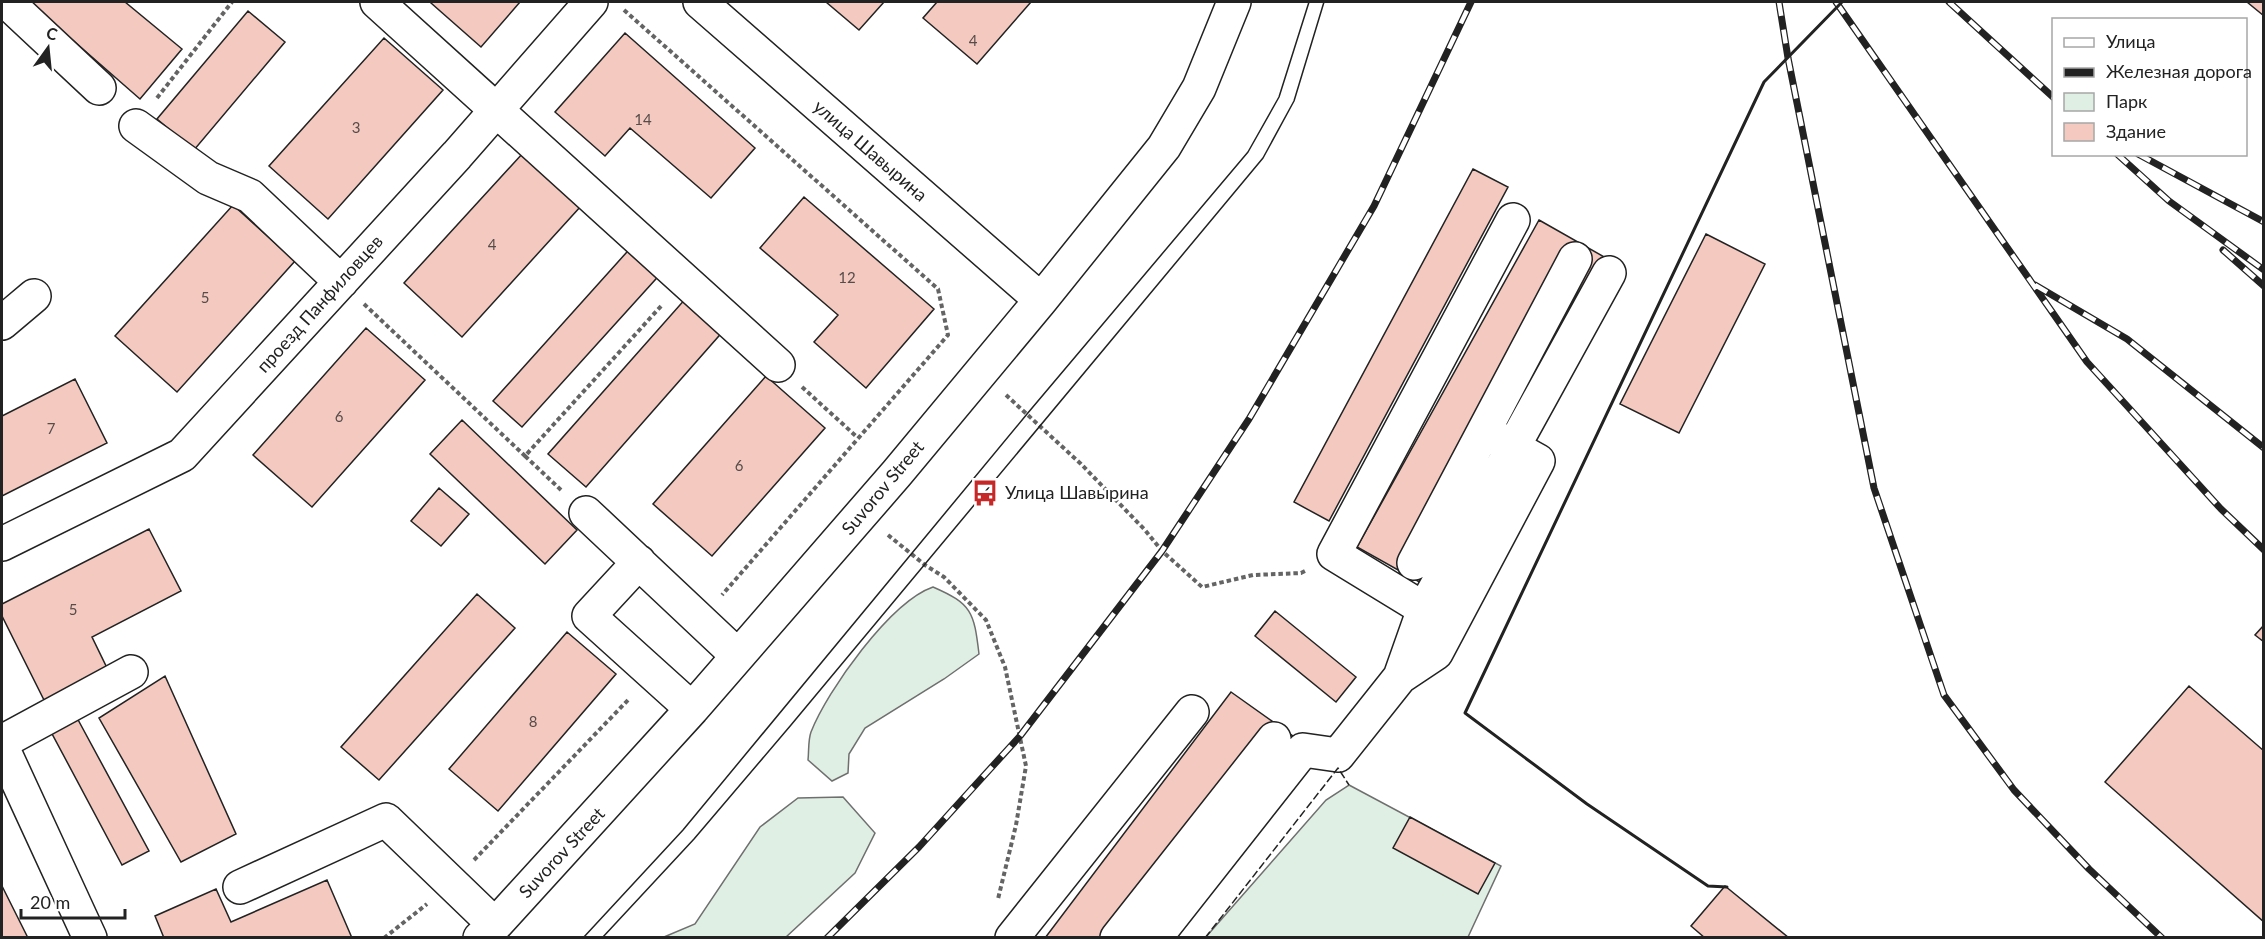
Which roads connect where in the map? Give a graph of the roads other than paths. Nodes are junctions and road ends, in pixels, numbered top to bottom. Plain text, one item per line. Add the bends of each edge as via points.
1 (7, 2) edge
2 (376, 2) edge
3 (591, 2) edge
4 (700, 2) edge
5 (1234, 2) edge
6 (99, 88) dead end
7 (497, 109) junction
8 (136, 126) road end
9 (1514, 220) dead end
10 (1575, 259) dead end
11 (1609, 273) dead end
12 (340, 282) junction
13 (34, 296) dead end
14 (1041, 300) junction
15 (2, 323) edge
16 (778, 365) road end
17 (1483, 432) junction
18 (586, 513) road end
19 (2, 544) edge
20 (639, 562) junction
21 (1414, 563) dead end
22 (1424, 609) junction
23 (738, 656) junction
24 (131, 672) dead end
25 (1400, 677) junction
26 (692, 709) junction
27 (1192, 712) dead end
28 (1274, 739) dead end
29 (2, 742) edge
30 (2, 747) edge
31 (240, 887) dead end
32 (488, 931) edge
33 (90, 938) edge
34 (1012, 938) edge
35 (1117, 938) edge
36 (1155, 938) edge

1 - 6 street
2 - 7 street
3 - 7 street, проезд Панфиловцев
4 - 14 street, улица Шавырина
5 - 14 street, Suvorov Street via 1199,88 1164,147
7 - 12 street, проезд Панфиловцев
7 - 16 street
8 - 12 street via 208,178 250,196
9 - 22 street via 1334,554
10 - 17 street
11 - 22 street
12 - 19 street, проезд Панфиловцев via 182,455
13 - 15 street
14 - 23 street, Suvorov Street
17 - 21 street
17 - 25 street via 1538,461 1436,653
18 - 20 street
20 - 23 street
20 - 26 street via 589,616
22 - 25 street
23 - 26 street, Suvorov Street
24 - 29 street
25 - 36 street via 1338,755 1303,750
26 - 32 street, Suvorov Street
27 - 34 street
28 - 35 street
30 - 33 street
31 - 32 street via 386,820

